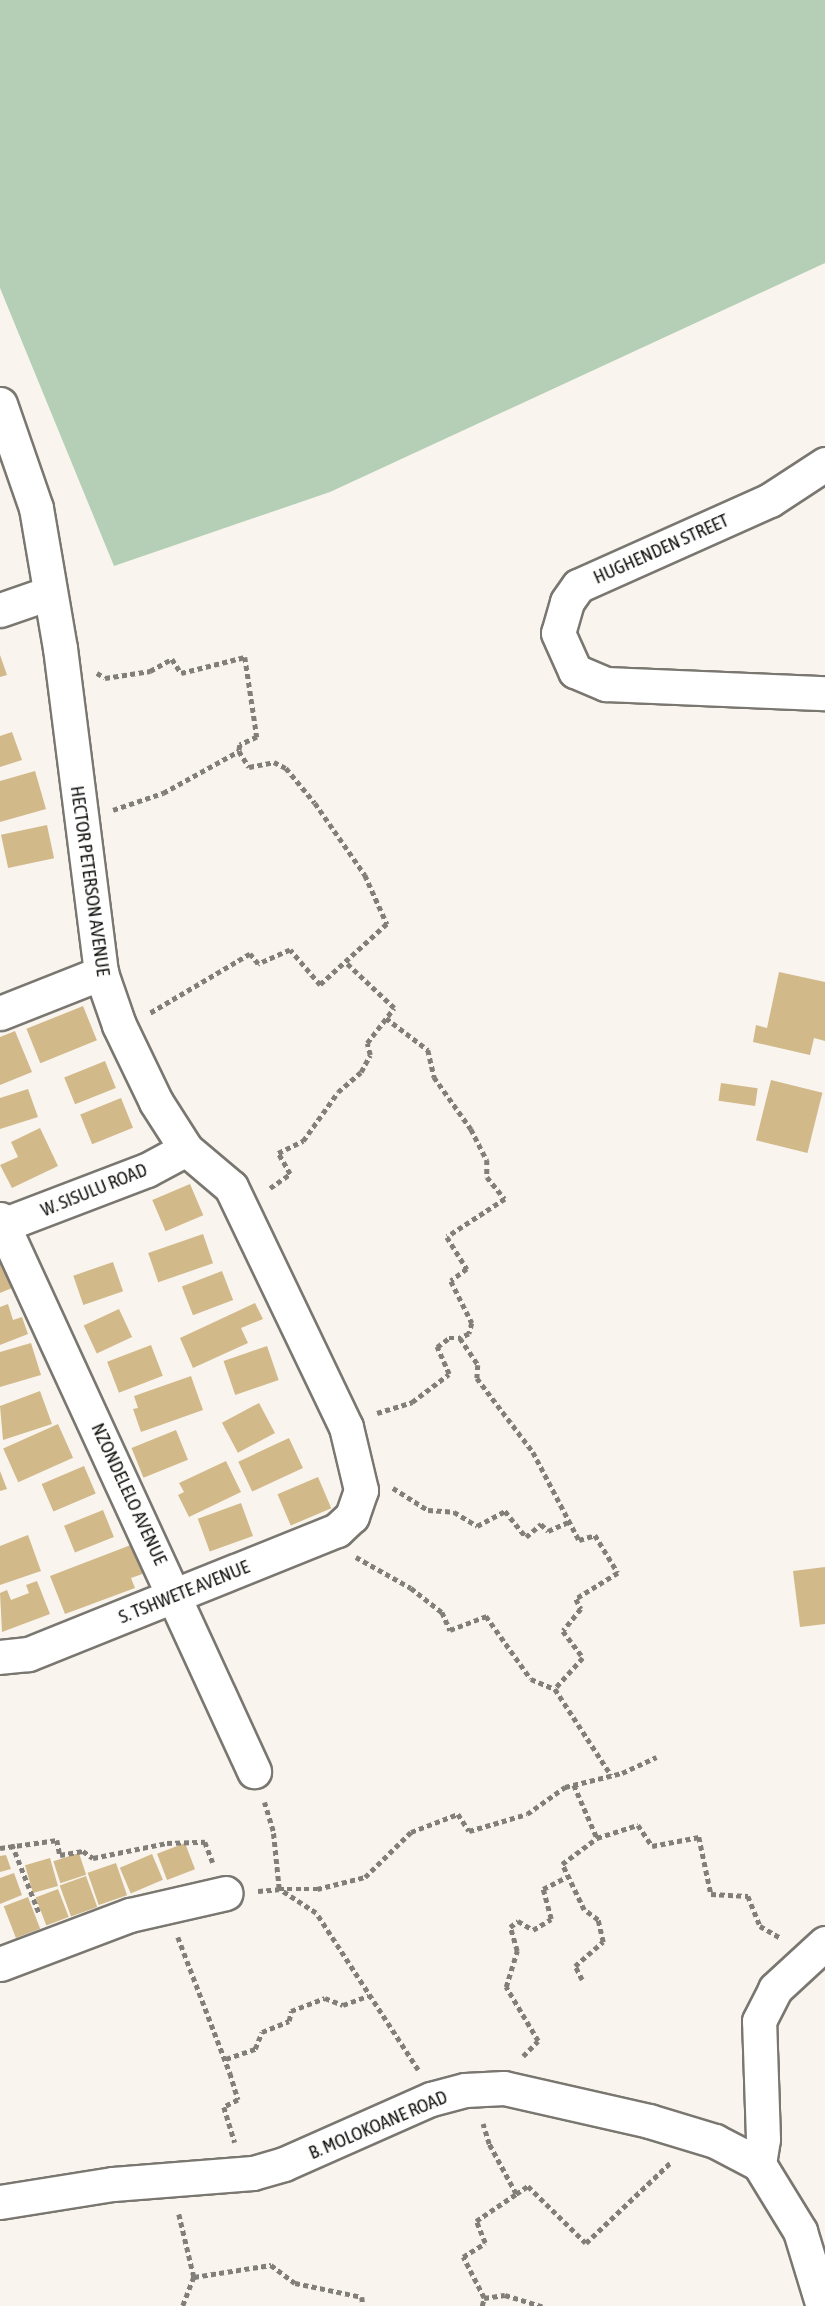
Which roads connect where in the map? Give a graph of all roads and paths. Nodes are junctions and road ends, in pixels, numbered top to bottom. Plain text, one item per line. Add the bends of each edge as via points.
1 (0, 404) edge
2 (825, 464) edge
3 (49, 593) junction
4 (0, 610) edge
5 (60, 648) junction
6 (825, 692) edge
7 (239, 751) junction
8 (80, 819) junction
9 (345, 962) junction
10 (101, 973) junction
11 (0, 1013) edge
12 (386, 1018) junction
13 (118, 1025) junction
14 (186, 1149) junction
15 (243, 1212) junction
16 (1, 1224) edge
17 (460, 1338) junction
18 (346, 1427) junction
19 (352, 1509) junction
20 (570, 1521) junction
21 (176, 1596) junction
22 (0, 1657) edge
23 (555, 1689) junction
24 (657, 1757) dead end
25 (254, 1771) joint
26 (611, 1775) junction
27 (574, 1785) junction
28 (597, 1838) junction
29 (12, 1844) junction
30 (0, 1847) edge
31 (567, 1877) junction
32 (279, 1889) junction
33 (226, 1893) junction
34 (165, 1904) junction
35 (52, 1945) junction
36 (815, 1951) edge
37 (0, 1964) edge
38 (582, 1980) dead end
39 (369, 1996) junction
40 (226, 2059) junction
41 (489, 2088) junction
42 (431, 2099) junction
43 (694, 2134) junction
44 (759, 2164) junction
45 (241, 2173) junction
46 (171, 2179) junction
47 (516, 2194) junction
48 (0, 2202) edge
49 (194, 2277) junction
50 (484, 2298) junction
51 (183, 2306) edge
52 (363, 2306) edge
53 (482, 2306) edge
54 (542, 2306) edge
55 (823, 2306) edge

1 - 3 street, HECTOR PETERSON AVENUE via 36,508
2 - 6 street, HUGHENDEN STREET via 770,500 578,586 567,602 558,633 575,671 606,684
3 - 4 street
3 - 5 street, HECTOR PETERSON AVENUE
5 - 7 path via 105,678 150,671 172,659 181,673 245,657 257,737 240,745
5 - 8 street, HECTOR PETERSON AVENUE
7 - 8 path via 163,793
7 - 9 path via 249,767 274,762 286,768 377,894 387,924
8 - 10 street, HECTOR PETERSON AVENUE
9 - 12 path via 394,1008
9 - 13 path via 320,985 290,950 258,964 250,954 166,1008
10 - 11 street
10 - 13 street, HECTOR PETERSON AVENUE
12 - 15 path via 367,1043 370,1055 361,1072 338,1092 303,1141 278,1153 290,1174
12 - 17 path via 428,1050 434,1077 471,1129 487,1160 487,1177 505,1199 447,1237 467,1269 451,1281 472,1323 469,1334
13 - 14 street, HECTOR PETERSON AVENUE
14 - 15 street, HECTOR PETERSON AVENUE via 231,1187
14 - 16 street, W. SISULU ROAD via 146,1170
15 - 18 street, HECTOR PETERSON AVENUE
16 - 21 street, NZONDELELO AVENUE
17 - 18 path via 449,1338 437,1347 449,1374 429,1390 412,1402
17 - 20 path via 478,1365 477,1378 533,1452
18 - 19 street, HECTOR PETERSON AVENUE
19 - 20 path via 393,1488 428,1510 454,1512 477,1526 505,1511 526,1537 541,1524 548,1531
19 - 21 street, S. TSHWETE AVENUE
19 - 23 path via 361,1563 411,1588 442,1612 450,1630 486,1616 499,1627 510,1654 531,1679
20 - 23 path via 579,1540 595,1535 618,1573 576,1599 581,1609 563,1631 583,1658
21 - 22 street, S. TSHWETE AVENUE via 28,1654
21 - 25 street, NZONDELELO AVENUE
23 - 26 path
24 - 26 path
25 - 32 path via 273,1831
26 - 27 path
27 - 28 path
27 - 32 path via 527,1814 469,1831 458,1814 411,1832 365,1877 317,1889
28 - 31 path via 562,1864
28 - 36 path via 638,1825 652,1846 699,1836 711,1894 748,1896 760,1926
29 - 30 path
29 - 33 path via 57,1839 60,1855 83,1851 93,1858 167,1843 205,1842
29 - 35 path
31 - 38 path via 584,1910 598,1920 603,1942 575,1966
31 - 41 path via 543,1889 551,1919 533,1930 518,1921 510,1927 517,1951 506,1987 538,2041
32 - 33 path
32 - 39 path via 316,1913
33 - 34 street
34 - 35 street
34 - 40 path
35 - 37 street
36 - 44 street via 775,1989 759,2021 763,2139
39 - 40 path via 343,2005 325,1998 290,2011 289,2021 262,2032 255,2049
39 - 42 path via 397,2030
40 - 45 path via 237,2100 224,2107
41 - 42 street, B. MOLOKOANE ROAD
41 - 43 street, B. MOLOKOANE ROAD
41 - 47 path via 489,2144
42 - 45 street, B. MOLOKOANE ROAD via 284,2164
43 - 44 street, B. MOLOKOANE ROAD
43 - 47 path via 586,2243 528,2186
44 - 55 street via 800,2231
45 - 46 street, B. MOLOKOANE ROAD
46 - 48 street, B. MOLOKOANE ROAD
46 - 49 path
47 - 50 path via 476,2221 485,2244 463,2257
49 - 51 path
49 - 52 path via 271,2265 295,2283 362,2297
50 - 53 path
50 - 54 path via 505,2295

